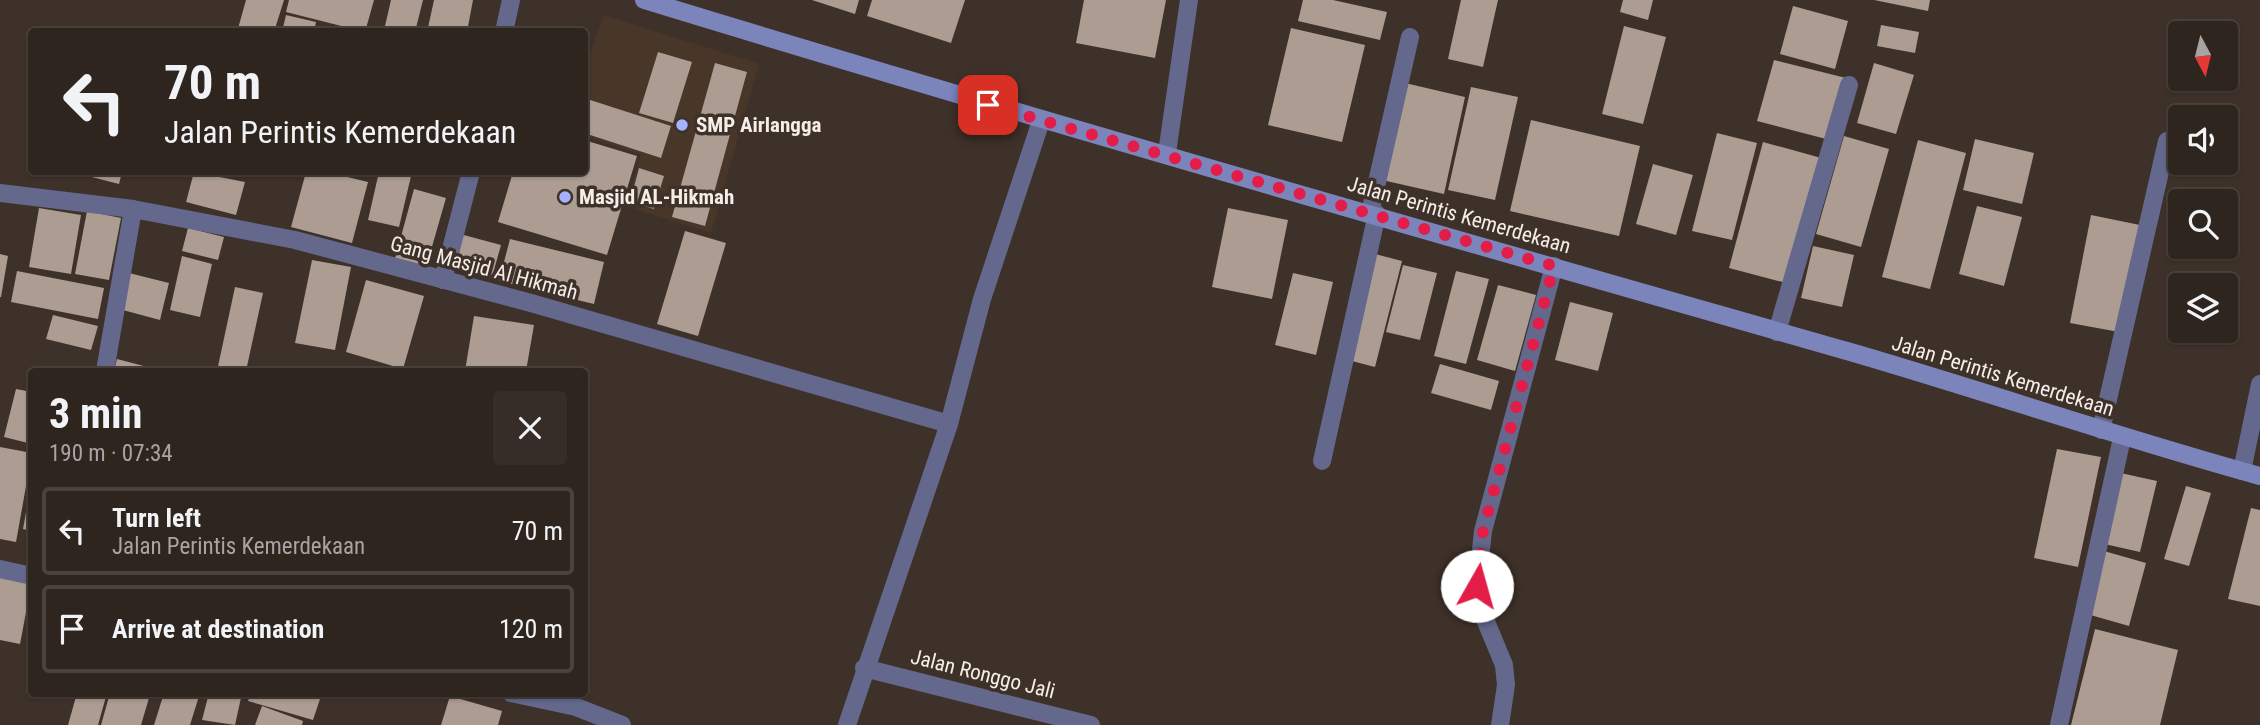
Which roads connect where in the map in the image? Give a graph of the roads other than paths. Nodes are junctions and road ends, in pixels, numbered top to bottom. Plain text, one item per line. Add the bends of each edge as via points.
1 (511, 0) edge
2 (644, 0) edge
3 (1189, 0) edge
4 (505, 28) edge
5 (1410, 37) dead end
6 (1849, 85) dead end
7 (1041, 121) junction
8 (2167, 141) dead end
9 (1167, 153) junction
10 (470, 175) edge
11 (0, 192) edge
12 (133, 209) junction
13 (1373, 214) junction
14 (1554, 266) junction
15 (443, 280) junction
16 (1777, 332) junction
17 (106, 368) edge
18 (2260, 384) edge
19 (949, 424) junction
20 (2101, 430) junction
21 (2122, 438) junction
22 (1322, 461) dead end
23 (2251, 474) edge
24 (0, 569) edge
25 (28, 575) edge
26 (864, 668) junction
27 (530, 697) edge
28 (622, 725) edge
29 (847, 725) edge
30 (1088, 725) edge
31 (1500, 725) edge
32 (2059, 725) edge

1 - 4 street
2 - 7 main road, Jalan Perintis Kemerdekaan
3 - 9 street
5 - 13 street
6 - 16 street
7 - 9 main road, Jalan Perintis Kemerdekaan
7 - 19 street via 982,299
8 - 20 street
9 - 13 main road, Jalan Perintis Kemerdekaan
10 - 15 street
11 - 12 street, Gang Masjid Al Hikmah
12 - 15 street, Gang Masjid Al Hikmah via 295,240
12 - 17 street
13 - 14 main road, Jalan Perintis Kemerdekaan
13 - 22 street
14 - 16 main road, Jalan Perintis Kemerdekaan
14 - 31 street via 1483,531 1477,586 1503,665 1506,685
15 - 19 street, Gang Masjid Al Hikmah
16 - 20 main road, Jalan Perintis Kemerdekaan
18 - 23 street
19 - 26 street
20 - 21 main road, Jalan Perintis Kemerdekaan
21 - 23 main road, Jalan Perintis Kemerdekaan
21 - 32 street
24 - 25 street
26 - 29 street
26 - 30 street, Jalan Ronggo Jali
27 - 28 street via 576,707

